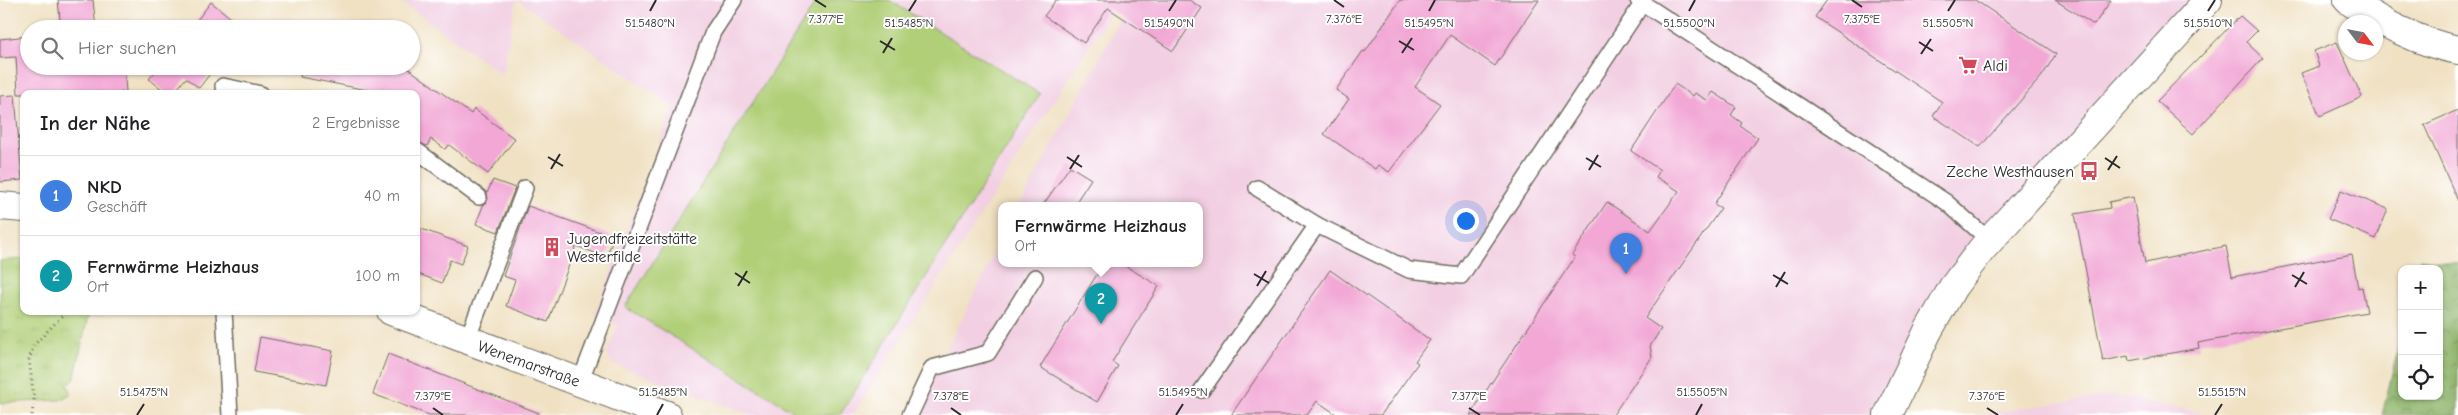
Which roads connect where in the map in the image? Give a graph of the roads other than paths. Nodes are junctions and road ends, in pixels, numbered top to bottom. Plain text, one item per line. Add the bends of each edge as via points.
1 (734, 0) edge
2 (2208, 0) edge
3 (2348, 0) edge
4 (1640, 2) edge
5 (2458, 50) edge
6 (223, 86) dead end
7 (242, 90) edge
8 (420, 153) edge
9 (525, 188) dead end
10 (1257, 188) dead end
11 (479, 197) dead end
12 (0, 206) edge
13 (20, 208) edge
14 (1317, 225) junction
15 (1989, 240) junction
16 (1035, 278) dead end
17 (224, 315) edge
18 (401, 315) edge
19 (467, 340) junction
20 (580, 382) junction
21 (1202, 390) dead end
22 (230, 415) edge
23 (667, 415) edge
24 (910, 415) edge
25 (1888, 415) edge

1 - 20 lane via 713,32
2 - 15 street
3 - 5 street via 2402,30
4 - 14 lane via 1461,276 1409,270
4 - 15 lane via 1946,202
6 - 7 lane
8 - 11 lane
9 - 19 lane
10 - 14 lane
12 - 13 street
14 - 21 lane
15 - 25 street via 1953,287
16 - 24 lane via 988,353 932,368
17 - 22 lane
18 - 19 street, Wenemarstraße
19 - 20 street, Wenemarstraße
20 - 23 street, Wenemarstraße

